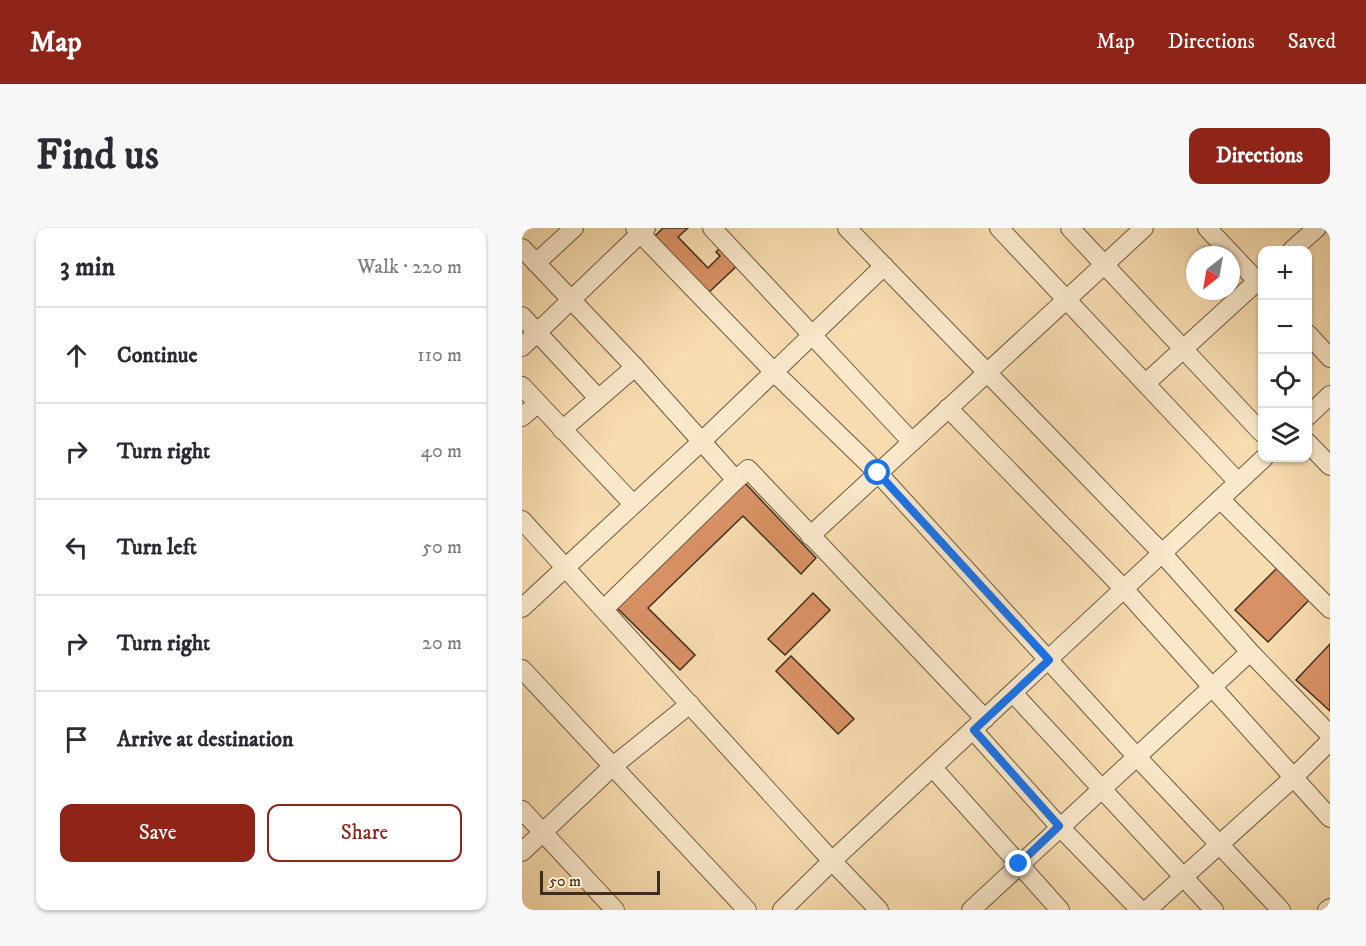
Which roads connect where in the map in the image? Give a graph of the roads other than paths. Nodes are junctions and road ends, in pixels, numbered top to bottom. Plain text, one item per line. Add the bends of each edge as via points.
1 (574, 228) edge
2 (712, 228) edge
3 (848, 228) edge
4 (999, 228) edge
5 (1070, 228) edge
6 (1144, 228) edge
7 (1207, 228) edge
8 (1317, 228) edge
9 (640, 230) edge
10 (1297, 246) edge
11 (522, 248) edge
12 (536, 263) junction
13 (1104, 265) junction
14 (884, 266) junction
15 (1258, 279) edge
16 (1258, 285) edge
17 (1067, 299) junction
18 (570, 300) junction
19 (522, 316) edge
20 (537, 333) junction
21 (812, 334) junction
22 (1312, 338) edge
23 (522, 347) edge
24 (1183, 350) junction
25 (1330, 358) edge
26 (635, 367) junction
27 (774, 372) junction
28 (987, 372) junction
29 (1146, 383) junction
30 (522, 386) edge
31 (1330, 395) edge
32 (598, 398) junction
33 (538, 403) junction
34 (948, 408) junction
35 (1312, 412) edge
36 (522, 417) edge
37 (1258, 428) edge
38 (562, 430) junction
39 (701, 442) junction
40 (912, 442) junction
41 (1312, 447) edge
42 (1260, 462) edge
43 (1330, 466) edge
44 (878, 473) junction
45 (736, 480) junction
46 (1238, 482) junction
47 (1220, 499) junction
48 (633, 504) junction
49 (522, 520) edge
50 (810, 537) junction
51 (1162, 553) junction
52 (565, 566) junction
53 (1124, 589) junction
54 (522, 608) edge
55 (604, 609) junction
56 (1330, 609) edge
57 (1250, 652) junction
58 (1049, 660) junction
59 (522, 669) edge
60 (1211, 686) junction
61 (1013, 693) junction
62 (690, 704) junction
63 (979, 725) junction
64 (1330, 735) edge
65 (1330, 741) edge
66 (1136, 756) junction
67 (613, 766) junction
68 (933, 768) junction
69 (1293, 778) junction
70 (1102, 788) junction
71 (522, 810) edge
72 (1330, 818) edge
73 (1059, 826) junction
74 (544, 832) junction
75 (1219, 843) junction
76 (522, 852) edge
77 (832, 861) junction
78 (1019, 864) junction
79 (1183, 877) junction
80 (615, 910) edge
81 (747, 910) edge
82 (782, 910) edge
83 (879, 910) edge
84 (970, 910) edge
85 (1060, 910) edge
86 (1140, 910) edge
87 (1147, 910) edge
88 (1214, 910) edge
89 (1281, 910) edge

1 - 12 street
2 - 21 street
3 - 14 street
4 - 17 street
5 - 13 street
6 - 13 street
7 - 15 street
8 - 10 street
9 - 18 street
9 - 27 street
11 - 12 street
12 - 18 street
13 - 17 street
13 - 24 street
14 - 21 street
14 - 28 street
16 - 24 street
17 - 28 street
17 - 29 street
18 - 20 street
18 - 26 street
19 - 20 street
20 - 23 street
20 - 32 street
21 - 27 street
21 - 40 street
22 - 25 street
24 - 29 street
24 - 37 street
26 - 32 street
26 - 39 street
27 - 39 street
27 - 44 street
28 - 34 street
28 - 51 street
29 - 46 street
30 - 33 street
31 - 35 street
32 - 38 street
33 - 36 street
33 - 38 street
34 - 40 street
34 - 53 street
38 - 48 street
39 - 45 street
39 - 48 street
40 - 44 street
41 - 43 street
42 - 46 street
44 - 50 street
44 - 58 street
45 - 50 street via 748,469
45 - 55 street
46 - 47 street
47 - 51 street
47 - 56 street
48 - 52 street
49 - 52 street
50 - 63 street
51 - 53 street
51 - 57 street
52 - 54 street
52 - 55 street
53 - 58 street
53 - 60 street
55 - 62 street
57 - 60 street
57 - 64 street
58 - 61 street
58 - 66 street
59 - 67 street
60 - 66 street
60 - 69 street
61 - 63 street
61 - 70 street
62 - 67 street
62 - 77 street
63 - 68 street
63 - 73 street
65 - 69 street
66 - 70 street
66 - 75 street
67 - 74 street
67 - 81 street
68 - 77 street
68 - 78 street
69 - 72 street
69 - 75 street
70 - 73 street
70 - 79 street
71 - 74 street
73 - 78 street
73 - 86 street
74 - 76 street
74 - 80 street
75 - 79 street
75 - 89 street
77 - 82 street
77 - 83 street
78 - 84 street
78 - 85 street
79 - 87 street
79 - 88 street

